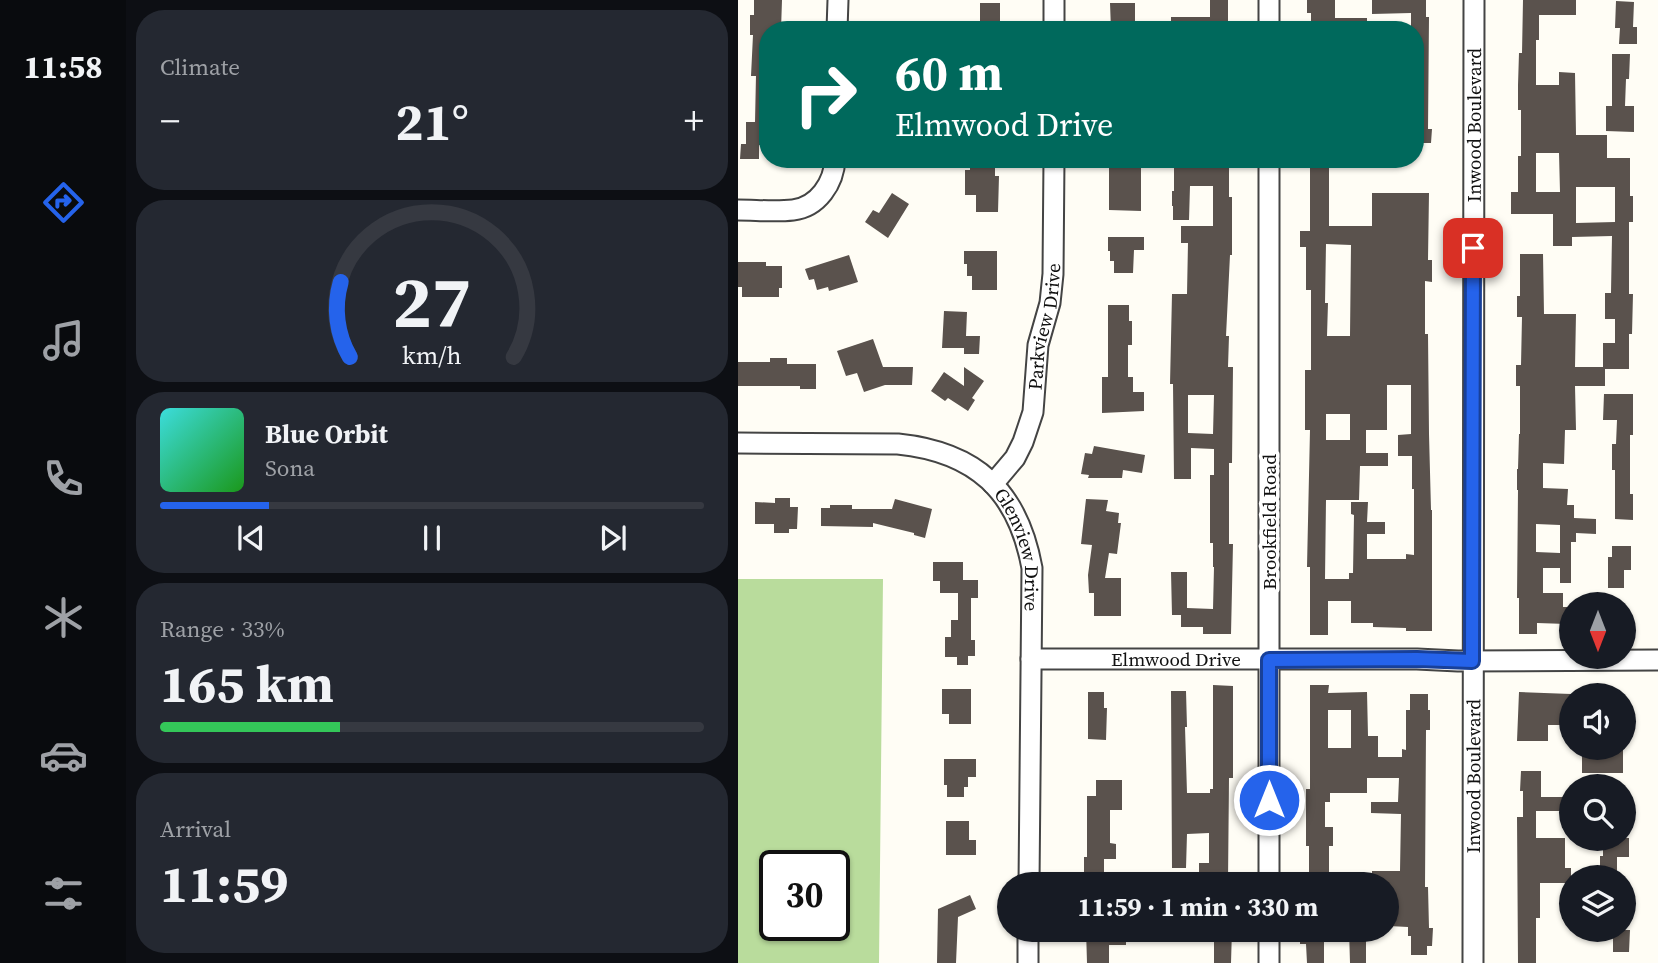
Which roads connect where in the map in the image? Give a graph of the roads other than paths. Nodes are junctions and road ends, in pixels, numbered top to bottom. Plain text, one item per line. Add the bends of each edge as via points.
1 (838, 0) edge
2 (1054, 0) edge
3 (1269, 0) edge
4 (1474, 0) edge
5 (837, 21) edge
6 (1054, 21) edge
7 (1269, 21) edge
8 (834, 168) edge
9 (1054, 168) edge
10 (1269, 168) edge
11 (738, 210) edge
12 (738, 443) edge
13 (993, 484) junction
14 (1031, 659) junction
15 (1269, 660) junction
16 (1657, 660) edge
17 (1472, 661) junction
18 (1029, 872) edge
19 (1269, 872) edge
20 (1028, 942) edge
21 (1269, 942) edge
22 (1028, 963) edge
23 (1269, 963) edge
24 (1472, 963) edge

1 - 5 street
2 - 6 street
3 - 7 street
4 - 17 street, Inwood Boulevard
8 - 11 street via 826,190 806,206
9 - 13 street, Parkview Drive via 1052,288 1038,345 1033,411 1015,458
10 - 15 street, Brookfield Road
12 - 13 street, Glenview Drive via 921,446 965,463
13 - 14 street, Glenview Drive via 1020,522 1028,544
14 - 15 street, Elmwood Drive
14 - 18 street, Glenview Drive
15 - 17 street, Elmwood Drive
15 - 19 street, Brookfield Road
16 - 17 street, Elmwood Drive
17 - 24 street, Inwood Boulevard
20 - 22 street
21 - 23 street

